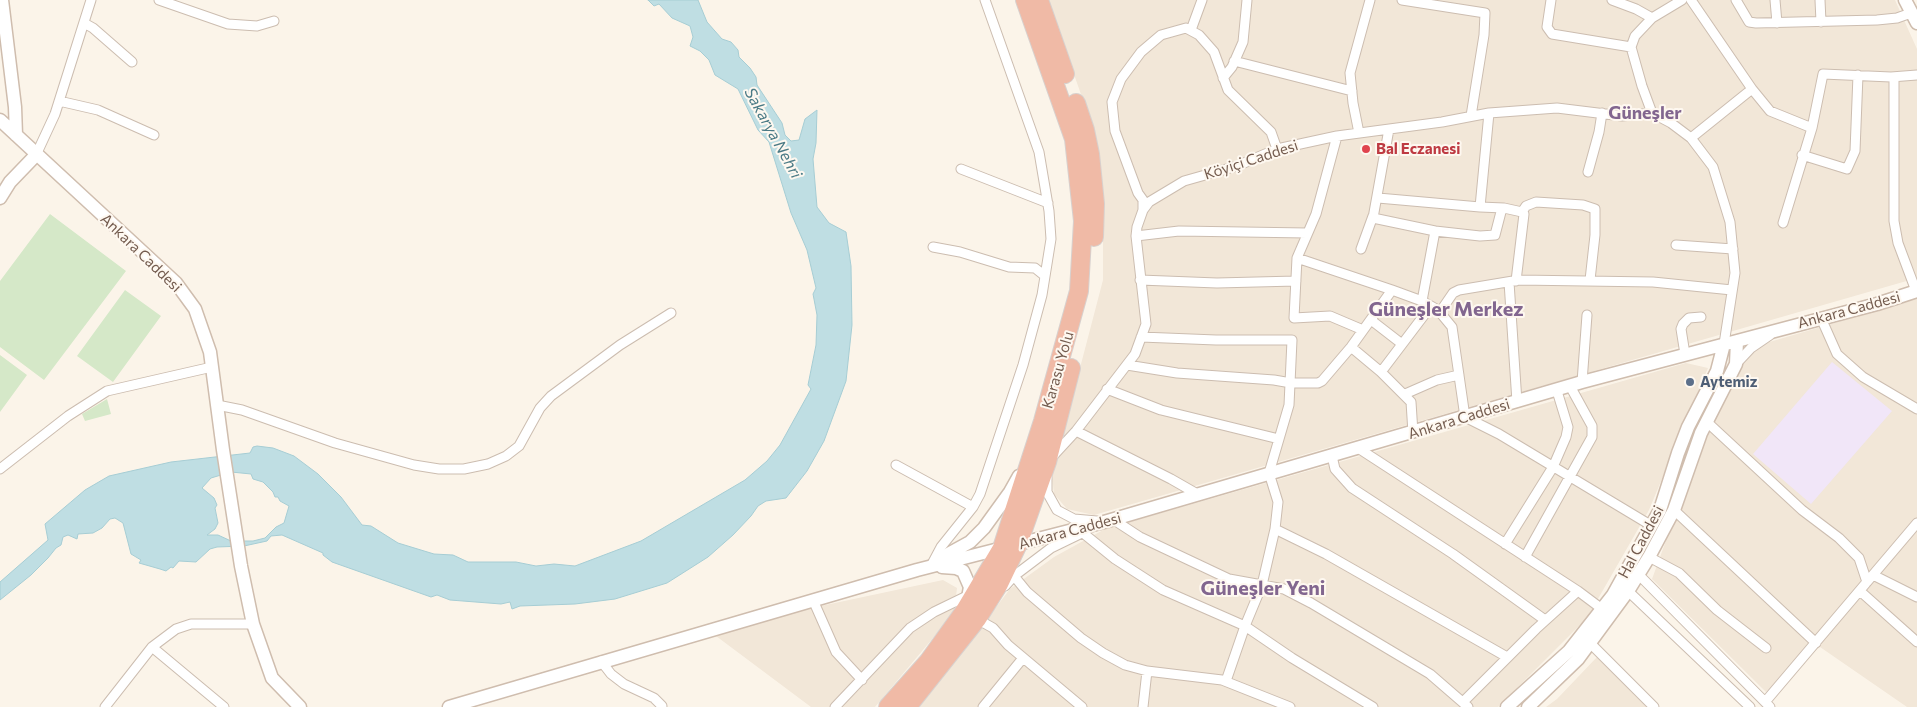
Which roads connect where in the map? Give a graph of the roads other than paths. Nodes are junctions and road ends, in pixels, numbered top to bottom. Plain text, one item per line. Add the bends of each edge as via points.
1 (2, 0) edge
2 (91, 0) edge
3 (159, 0) edge
4 (985, 0) edge
5 (1025, 0) edge
6 (1039, 0) edge
7 (1202, 0) edge
8 (1248, 0) edge
9 (1370, 0) edge
10 (1402, 0) edge
11 (1551, 0) edge
12 (1612, 0) edge
13 (1682, 0) edge
14 (1691, 0) edge
15 (1736, 0) edge
16 (1775, 0) edge
17 (1820, 0) edge
18 (1905, 0) edge
19 (1652, 18) junction
20 (1914, 18) edge
21 (274, 21) dead end
22 (1821, 22) junction
23 (84, 23) junction
24 (1778, 23) junction
25 (1191, 30) junction
26 (1631, 47) junction
27 (1234, 61) junction
28 (132, 62) dead end
29 (1858, 75) junction
30 (1917, 75) edge
31 (1894, 77) junction
32 (1223, 78) junction
33 (1752, 89) junction
34 (1352, 91) junction
35 (59, 101) junction
36 (1489, 113) junction
37 (1602, 113) junction
38 (1652, 113) junction
39 (1471, 116) junction
40 (0, 120) edge
41 (1812, 128) junction
42 (1389, 129) junction
43 (1359, 133) junction
44 (16, 135) junction
45 (154, 135) dead end
46 (1338, 136) junction
47 (1691, 138) junction
48 (1277, 149) junction
49 (36, 155) junction
50 (1802, 155) junction
51 (961, 169) dead end
52 (1588, 172) dead end
53 (5, 184) edge
54 (0, 198) edge
55 (1378, 198) junction
56 (1048, 203) junction
57 (1480, 207) junction
58 (1502, 208) junction
59 (1143, 210) junction
60 (1522, 212) junction
61 (1373, 216) junction
62 (1783, 224) dead end
63 (1435, 230) junction
64 (1307, 233) junction
65 (1136, 236) junction
66 (1676, 245) dead end
67 (933, 247) dead end
68 (1361, 249) dead end
69 (1733, 249) junction
70 (1297, 258) junction
71 (1045, 276) junction
72 (1140, 280) junction
73 (1590, 280) junction
74 (1296, 281) junction
75 (1512, 281) junction
76 (1392, 290) junction
77 (1732, 290) junction
78 (1916, 291) edge
79 (1422, 301) junction
80 (1432, 306) junction
81 (1440, 312) junction
82 (670, 313) dead end
83 (1587, 315) dead end
84 (1701, 317) dead end
85 (1822, 318) junction
86 (1371, 320) junction
87 (1780, 329) junction
88 (1363, 330) junction
89 (1141, 338) junction
90 (1731, 343) junction
91 (1402, 344) junction
92 (1351, 347) junction
93 (1685, 354) junction
94 (1736, 364) junction
95 (1127, 365) junction
96 (212, 367) junction
97 (1381, 372) junction
98 (1459, 375) junction
99 (1291, 383) junction
100 (1576, 384) junction
101 (1107, 390) junction
102 (1557, 391) junction
103 (1405, 394) junction
104 (1517, 402) junction
105 (217, 404) junction
106 (1917, 409) edge
107 (1466, 417) junction
108 (1043, 421) junction
109 (1707, 422) junction
110 (1076, 431) junction
111 (1413, 433) junction
112 (1279, 439) junction
113 (1358, 448) junction
114 (1332, 456) junction
115 (1047, 462) junction
116 (896, 466) dead end
117 (1553, 467) junction
118 (0, 469) edge
119 (1269, 473) junction
120 (1571, 478) junction
121 (1199, 495) junction
122 (973, 507) junction
123 (1674, 510) junction
124 (1109, 521) junction
125 (1917, 523) edge
126 (1652, 526) junction
127 (1275, 529) junction
128 (1083, 533) junction
129 (1505, 544) junction
130 (1010, 546) junction
131 (1525, 557) junction
132 (1649, 557) junction
133 (933, 562) junction
134 (917, 570) junction
135 (1638, 574) junction
136 (1014, 576) junction
137 (1870, 579) junction
138 (1262, 585) junction
139 (1578, 591) junction
140 (1628, 591) junction
141 (1860, 591) junction
142 (1917, 597) edge
143 (813, 600) junction
144 (970, 608) junction
145 (1602, 609) junction
146 (1545, 620) junction
147 (253, 624) junction
148 (1245, 626) junction
149 (1917, 642) edge
150 (1816, 643) junction
151 (1590, 644) junction
152 (152, 647) junction
153 (1766, 648) dead end
154 (1507, 657) junction
155 (1023, 658) junction
156 (602, 661) junction
157 (1147, 671) junction
158 (862, 680) junction
159 (1226, 681) junction
160 (1465, 705) edge
161 (1768, 705) edge
162 (300, 706) edge
163 (662, 706) edge
164 (985, 706) edge
165 (105, 707) edge
166 (224, 707) edge
167 (448, 707) edge
168 (835, 707) edge
169 (888, 707) edge
170 (906, 707) edge
171 (1082, 707) edge
172 (1142, 707) edge
173 (1290, 707) edge
174 (1374, 707) edge
175 (1507, 707) edge
176 (1528, 707) edge
177 (1654, 707) edge
178 (1750, 707) edge

1 - 44 street via 16,107
2 - 23 street
3 - 21 street via 228,24 257,26
4 - 56 street via 1033,134
5 - 108 highway, Karasu Yolu via 1074,138 1083,221 1078,291
6 - 115 highway, Karasu Yolu via 1085,130 1095,204 1091,279
7 - 25 street
8 - 27 street via 1243,42
9 - 34 street via 1350,73
10 - 39 street via 1485,13
11 - 26 street via 1547,28 1552,34
12 - 19 street
13 - 19 street
14 - 33 street
15 - 24 street via 1749,22
16 - 24 street
17 - 22 street
18 - 20 street
19 - 26 street via 1635,36
20 - 22 street
22 - 24 street
23 - 28 street
23 - 35 street
25 - 32 street via 1214,52
25 - 59 street via 1178,28 1160,35 1141,52 1121,79 1112,102 1115,131 1143,200
26 - 38 street
27 - 32 street
27 - 34 street
29 - 31 street
29 - 41 street via 1823,74
29 - 50 street via 1855,150 1847,169
30 - 31 street
31 - 78 street via 1894,221 1898,243
32 - 48 street via 1233,98 1270,132
33 - 41 street via 1770,111
33 - 47 street
34 - 43 street
35 - 45 street via 98,110
35 - 49 street
36 - 37 street, Köyiçi Caddesi via 1557,108
36 - 39 street, Köyiçi Caddesi
36 - 57 street
37 - 38 street, Köyiçi Caddesi via 1622,116
37 - 52 street
38 - 47 street
39 - 42 street, Köyiçi Caddesi
40 - 44 street, Ankara Caddesi
41 - 50 street
42 - 43 street, Köyiçi Caddesi
42 - 55 street
43 - 46 street, Köyiçi Caddesi
44 - 49 street, Ankara Caddesi
46 - 48 street, Köyiçi Caddesi
46 - 64 street via 1316,214
47 - 69 street via 1713,167 1730,222
48 - 59 street, Köyiçi Caddesi via 1237,166 1184,181 1149,202
49 - 53 street
49 - 96 street, Ankara Caddesi via 176,284 195,309 202,325
50 - 62 street
51 - 56 street
53 - 54 street
55 - 57 street
55 - 61 street
56 - 71 street via 1051,239
57 - 58 street
58 - 60 street
58 - 63 street via 1495,235
59 - 65 street
60 - 73 street via 1526,206 1536,202 1583,205 1595,209 1596,235
60 - 75 street
61 - 63 street via 1374,220
61 - 68 street
63 - 79 street
64 - 65 street via 1179,231
64 - 70 street
65 - 72 street
66 - 69 street
67 - 71 street via 1009,267 1035,268
69 - 77 street via 1736,273
70 - 74 street
70 - 76 street
71 - 122 street via 1023,366
72 - 74 street
72 - 89 street via 1146,324
73 - 75 street
73 - 77 street
74 - 88 street via 1294,318 1330,316
75 - 81 street via 1453,293
75 - 104 street
76 - 79 street
76 - 86 street
77 - 90 street
78 - 85 street, Ankara Caddesi
79 - 80 street
80 - 81 street
80 - 91 street
81 - 98 street via 1452,327
82 - 105 street via 551,396 540,408 519,446 506,456 464,469 414,465
83 - 100 street
84 - 93 street via 1688,318 1683,324
85 - 87 street, Ankara Caddesi
85 - 106 street via 1837,354 1863,377
86 - 88 street
86 - 91 street
87 - 90 street, Ankara Caddesi
87 - 94 street via 1751,348
88 - 92 street
89 - 95 street
89 - 99 street via 1292,340
90 - 93 street, Ankara Caddesi
90 - 94 street, Hal Caddesi
90 - 126 street, Hal Caddesi via 1688,427
91 - 97 street
92 - 97 street
92 - 99 street via 1318,384
93 - 100 street, Ankara Caddesi
94 - 109 street, Hal Caddesi
95 - 99 street
95 - 101 street
96 - 105 street, Ankara Caddesi
96 - 118 street via 107,391 68,416
97 - 103 street
98 - 103 street via 1437,380
98 - 107 street
99 - 112 street via 1289,405
100 - 102 street, Ankara Caddesi
100 - 120 street via 1592,426 1592,438
101 - 110 street
101 - 112 street via 1161,410
102 - 104 street, Ankara Caddesi
102 - 117 street via 1568,427
103 - 111 street via 1411,402
104 - 107 street, Ankara Caddesi
105 - 147 street, Ankara Caddesi
107 - 111 street, Ankara Caddesi
107 - 117 street
108 - 130 highway, Karasu Yolu
108 - 133 street via 1022,470 999,510 970,542
109 - 123 street, Hal Caddesi
109 - 137 street via 1802,510 1840,538 1859,558
110 - 115 street
110 - 121 street
111 - 113 street, Ankara Caddesi
112 - 119 street
113 - 114 street, Ankara Caddesi
113 - 129 street
114 - 119 street, Ankara Caddesi
114 - 146 street via 1335,469 1352,488
115 - 124 street via 1047,492 1057,510 1074,519
115 - 130 highway, Karasu Yolu
116 - 122 street
117 - 120 street
117 - 129 street
119 - 121 street, Ankara Caddesi
119 - 127 street via 1278,502
120 - 126 street
120 - 131 street
121 - 124 street, Ankara Caddesi
122 - 133 street
123 - 132 street, Hal Caddesi
123 - 150 street
124 - 128 street
124 - 130 street, Ankara Caddesi
124 - 138 street via 1229,579
125 - 137 street
126 - 145 street, Hal Caddesi
127 - 138 street
127 - 154 street
128 - 136 street via 1051,548
128 - 148 street via 1115,559 1163,590
129 - 131 street
130 - 134 street, Ankara Caddesi
130 - 144 highway, Karasu Yolu via 999,584
131 - 139 street
132 - 135 street, Hal Caddesi
132 - 153 street via 1679,573 1717,610
133 - 134 street
134 - 143 street
134 - 144 street via 956,568 963,571 968,580
135 - 140 street, Hal Caddesi
135 - 161 street
136 - 144 street
136 - 157 street via 1027,592 1081,638 1110,657
137 - 141 street
137 - 142 street
138 - 148 street
138 - 160 street via 1284,589 1311,603 1430,674
139 - 145 street
139 - 146 street
140 - 151 street, Hal Caddesi
140 - 178 street
141 - 149 street
141 - 150 street
143 - 156 street
143 - 158 street via 836,652
144 - 155 street
144 - 158 street via 934,612 910,628
144 - 169 highway, Karasu Yolu
144 - 170 highway, Karasu Yolu
145 - 175 street, Hal Caddesi via 1569,651
146 - 154 street
147 - 152 street via 192,624 176,629
147 - 162 street via 272,678
148 - 159 street
148 - 174 street
150 - 161 street
151 - 176 street, Hal Caddesi
151 - 177 street
152 - 165 street
152 - 166 street
154 - 160 street
155 - 164 street
155 - 171 street
156 - 163 street via 624,684 654,698
156 - 167 street
157 - 159 street
157 - 172 street
158 - 168 street
159 - 173 street

